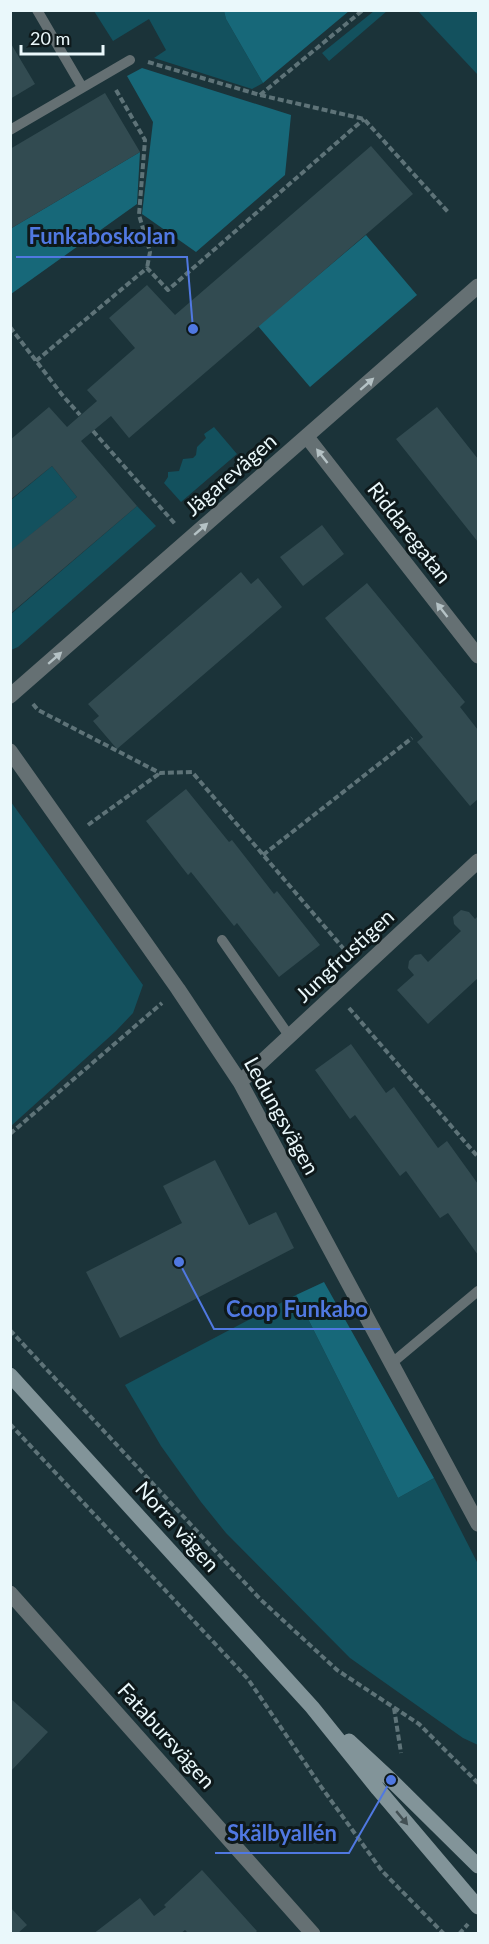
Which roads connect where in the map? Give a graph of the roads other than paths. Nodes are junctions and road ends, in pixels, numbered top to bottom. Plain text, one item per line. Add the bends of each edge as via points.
1 (37, 10) edge
2 (130, 60) road end
3 (82, 87) junction
4 (10, 130) edge
5 (478, 286) edge
6 (307, 437) junction
7 (478, 656) edge
8 (15, 692) edge
9 (10, 751) edge
10 (478, 861) edge
11 (222, 940) dead end
12 (290, 1036) junction
13 (240, 1082) junction
14 (478, 1291) edge
15 (392, 1363) junction
16 (10, 1375) edge
17 (478, 1524) edge
18 (10, 1593) edge
19 (312, 1707) junction
20 (478, 1866) edge
21 (478, 1907) edge
22 (313, 1934) edge

1 - 3 lane
2 - 3 lane
3 - 4 lane
6 -> 5 street, Jägarevägen
7 -> 6 street, Riddaregatan
8 -> 6 street, Jägarevägen
9 - 13 street, Ledungsvägen
10 - 12 street, Jungfrustigen
11 - 12 lane
12 - 13 street, Jungfrustigen
13 - 15 street, Ledungsvägen
14 - 15 lane
15 - 17 street, Ledungsvägen
16 - 19 main road, Norra vägen
18 - 22 street, Fatabursvägen
19 - 20 main road, Norra vägen
19 -> 21 main road, Norra vägen

